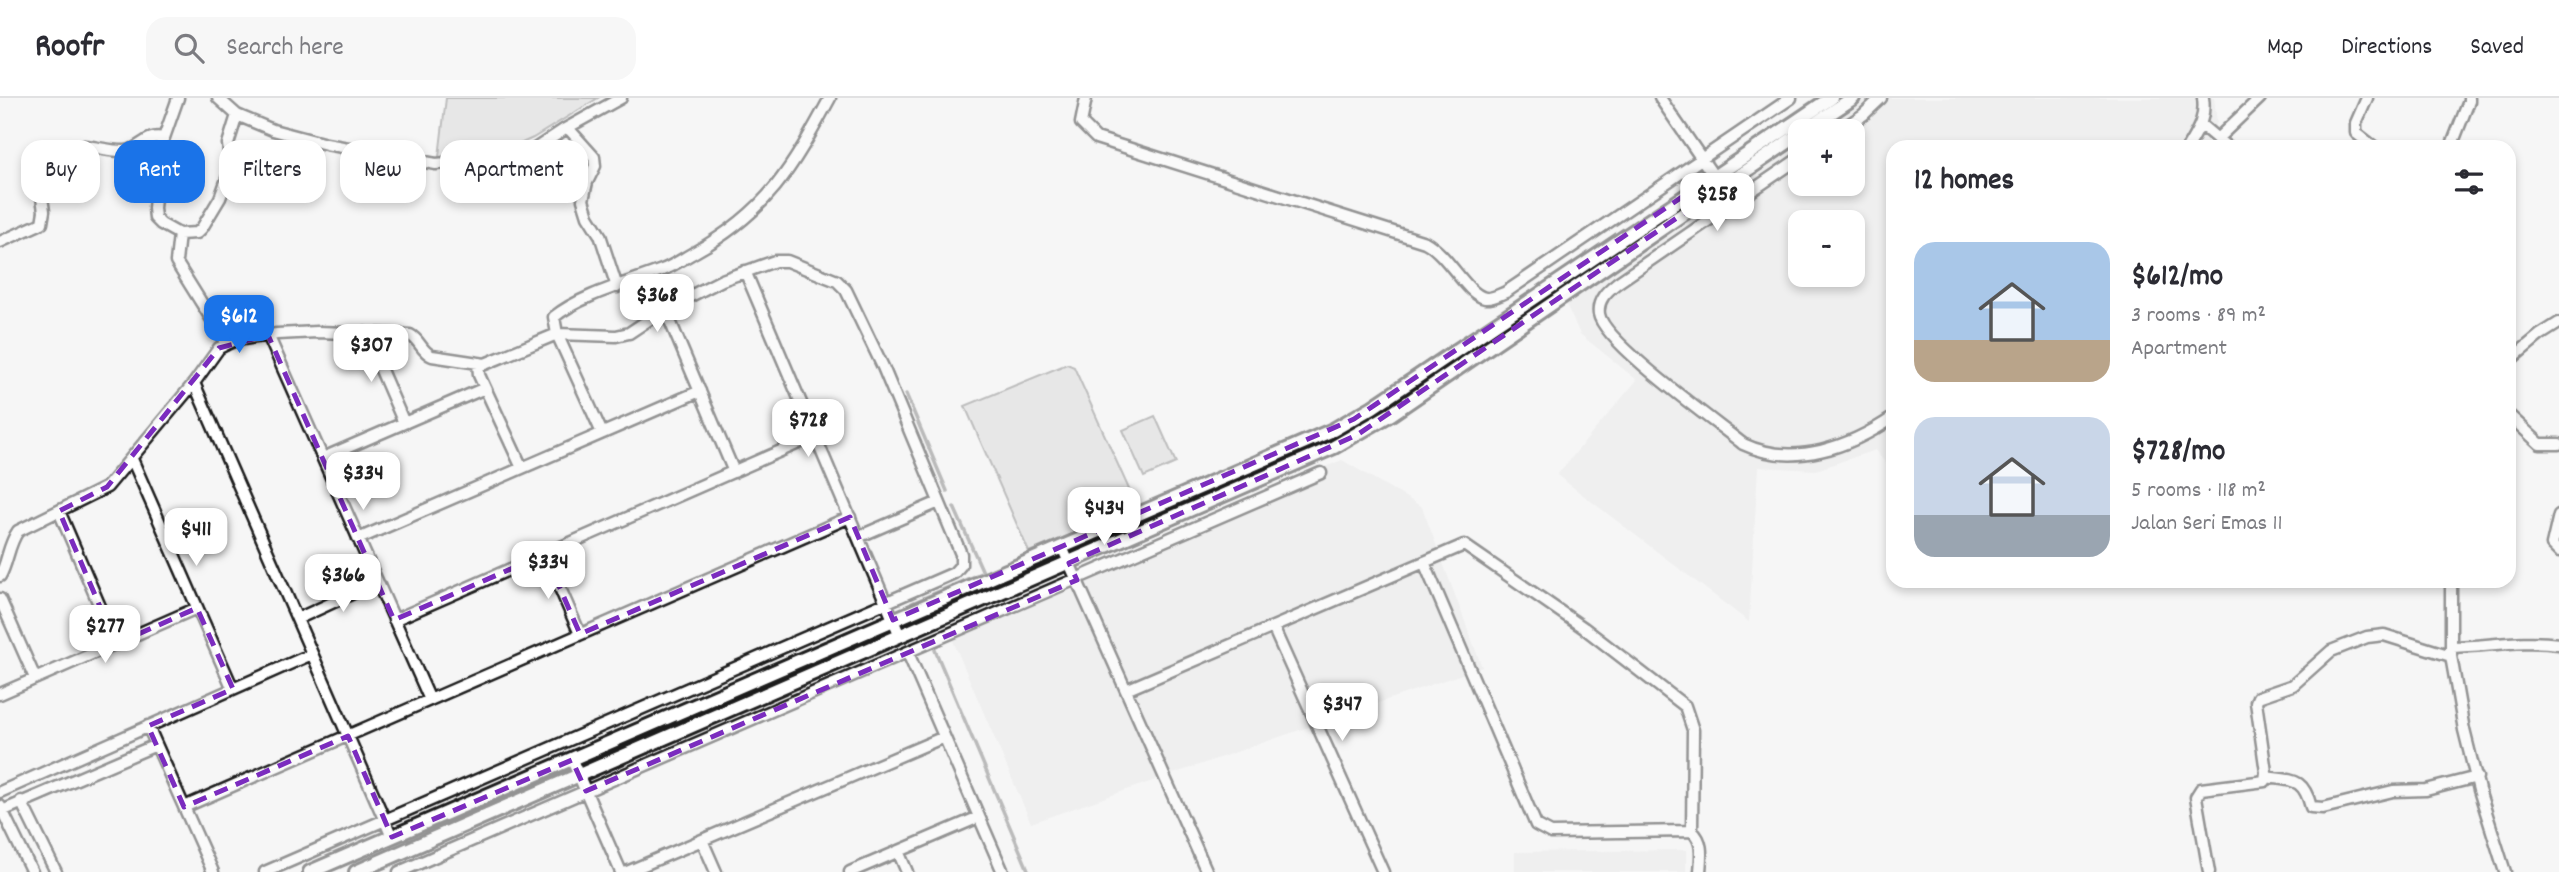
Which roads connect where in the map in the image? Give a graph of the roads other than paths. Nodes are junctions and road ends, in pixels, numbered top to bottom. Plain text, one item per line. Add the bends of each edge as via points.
1 (178, 98) edge
2 (218, 98) edge
3 (621, 98) edge
4 (830, 98) edge
5 (1086, 98) edge
6 (1660, 98) edge
7 (1791, 98) edge
8 (1830, 98) edge
9 (1853, 98) edge
10 (1881, 98) edge
11 (2203, 98) edge
12 (2260, 98) edge
13 (2367, 98) edge
14 (2469, 98) edge
15 (237, 115) junction
16 (1822, 119) edge
17 (1857, 119) edge
18 (2201, 125) junction
19 (568, 128) junction
20 (163, 138) junction
21 (2217, 139) joint
22 (2192, 140) edge
23 (2365, 140) edge
24 (2454, 140) edge
25 (1788, 142) edge
26 (1702, 159) junction
27 (1788, 166) edge
28 (1713, 176) junction
29 (1721, 188) junction
30 (179, 234) junction
31 (0, 242) edge
32 (746, 271) junction
33 (617, 287) junction
34 (666, 309) junction
35 (2559, 323) edge
36 (365, 333) junction
37 (557, 334) junction
38 (268, 335) junction
39 (227, 344) junction
40 (2516, 355) edge
41 (478, 363) junction
42 (194, 383) junction
43 (485, 388) junction
44 (700, 391) junction
45 (1886, 422) edge
46 (2516, 422) edge
47 (404, 423) junction
48 (602, 433) junction
49 (815, 436) junction
50 (2559, 444) edge
51 (132, 458) junction
52 (323, 458) junction
53 (522, 468) junction
54 (734, 472) junction
55 (1321, 473) dead end
56 (939, 502) junction
57 (59, 511) junction
58 (2559, 514) edge
59 (850, 517) junction
60 (858, 537) junction
61 (358, 539) junction
62 (1062, 547) junction
63 (2559, 552) edge
64 (545, 554) junction
65 (1424, 562) junction
66 (1069, 563) junction
67 (0, 576) edge
68 (1077, 580) junction
69 (377, 582) junction
70 (2451, 588) edge
71 (0, 599) edge
72 (886, 603) junction
73 (197, 608) junction
74 (297, 618) junction
75 (394, 620) junction
76 (893, 620) junction
77 (1273, 627) junction
78 (580, 635) junction
79 (900, 636) junction
80 (2559, 643) edge
81 (116, 644) junction
82 (2452, 651) junction
83 (908, 653) junction
84 (312, 654) junction
85 (35, 678) junction
86 (233, 689) junction
87 (1126, 690) junction
88 (0, 694) edge
89 (429, 700) junction
90 (148, 726) junction
91 (348, 736) junction
92 (944, 737) junction
93 (156, 745) junction
94 (572, 760) junction
95 (579, 775) junction
96 (2266, 777) junction
97 (2477, 777) junction
98 (586, 791) junction
99 (0, 792) edge
100 (21, 801) junction
101 (184, 807) junction
102 (1, 808) edge
103 (979, 817) junction
104 (385, 820) junction
105 (1692, 831) junction
106 (392, 836) junction
107 (702, 840) junction
108 (898, 852) junction
109 (32, 872) edge
110 (56, 872) edge
111 (213, 872) edge
112 (265, 872) edge
113 (310, 872) edge
114 (356, 872) edge
115 (399, 872) edge
116 (621, 872) edge
117 (627, 872) edge
118 (716, 872) edge
119 (850, 872) edge
120 (907, 872) edge
121 (1003, 872) edge
122 (1207, 872) edge
123 (1383, 872) edge
124 (1700, 872) edge
125 (2209, 872) edge
126 (2505, 872) edge

1 - 20 street
2 - 15 street
3 - 19 street
4 - 33 street via 780,183 750,215 666,268
5 - 26 street via 1081,123 1096,138 1425,242 1446,257 1476,294 1486,298 1506,292
6 - 26 street
7 - 26 street
8 - 28 street
9 - 16 street
10 - 17 street
11 - 18 street
12 - 21 street
13 - 23 street via 2356,123 2356,133
14 - 24 street
15 - 19 street via 326,144 436,164 532,151
15 - 30 street via 228,144 231,167 220,198 202,229
18 - 21 street
18 - 22 street
19 - 33 street via 594,157 583,200
20 - 30 street via 155,218
20 - 31 street via 150,137 124,151 84,146 68,162 38,178 42,223
25 - 29 street
26 - 28 street
27 - 45 street via 1605,292 1599,316 1622,347 1743,444 1760,452 1831,450
28 - 29 street
28 - 62 street via 1354,419
29 - 66 street via 1357,435
30 - 39 street via 176,262
32 - 34 street
32 - 49 street
32 - 56 street via 787,261 836,281 846,290
33 - 37 street via 562,310 554,317
34 - 37 street via 629,333 616,336
34 - 44 street
35 - 40 street
36 - 38 street
36 - 41 street via 410,335 424,353
36 - 47 street
37 - 41 street
37 - 48 street
38 - 39 street
38 - 52 street
39 - 42 street via 219,348
41 - 43 street
42 - 51 street
42 - 74 street
43 - 47 street
43 - 53 street
44 - 48 street
44 - 54 street
46 - 50 street via 2540,444
47 - 52 street
48 - 53 street
49 - 54 street
49 - 59 street
51 - 57 street via 107,487
51 - 73 street
52 - 61 street
53 - 61 street
54 - 64 street
55 - 68 street
56 - 60 street
56 - 72 street via 961,554 961,565 954,573
57 - 67 street via 18,531
57 - 81 street
58 - 63 street via 2552,538
59 - 60 street
59 - 78 street
60 - 72 street
61 - 69 street
62 - 66 street
62 - 76 street
64 - 75 street
64 - 78 street
65 - 77 street
65 - 105 street via 1464,545 1678,698 1693,730
65 - 105 street via 1536,825 1551,833
66 - 68 street
66 - 79 street
68 - 83 street
68 - 87 street
69 - 74 street
69 - 75 street
70 - 82 street
71 - 85 street
72 - 76 street
72 - 104 street
73 - 81 street
73 - 86 street
74 - 84 street
75 - 89 street
76 - 79 street
76 - 94 street
77 - 87 street
77 - 123 street
78 - 89 street
79 - 95 street
80 - 82 street via 2505,642
81 - 85 street
82 - 96 street via 2384,635 2367,637 2331,651 2293,685 2258,697
82 - 97 street via 2467,746
83 - 92 street
83 - 98 street
84 - 86 street
84 - 91 street
85 - 88 street
86 - 90 street
87 - 122 street
89 - 91 street
90 - 93 street
90 - 99 street
91 - 101 street
91 - 104 street
92 - 103 street
92 - 107 street
93 - 100 street
93 - 101 street
94 - 95 street
94 - 106 street
95 - 98 street
95 - 114 street
96 - 97 street via 2297,781 2304,786 2311,807 2323,808
96 - 125 street via 2265,781 2198,792
97 - 126 street
98 - 115 street
98 - 116 street
100 - 102 street
100 - 110 street
101 - 111 street
102 - 109 street
103 - 108 street
103 - 121 street
104 - 106 street
104 - 112 street
105 - 124 street via 1701,844
106 - 113 street
107 - 117 street
107 - 118 street
108 - 119 street
108 - 120 street

